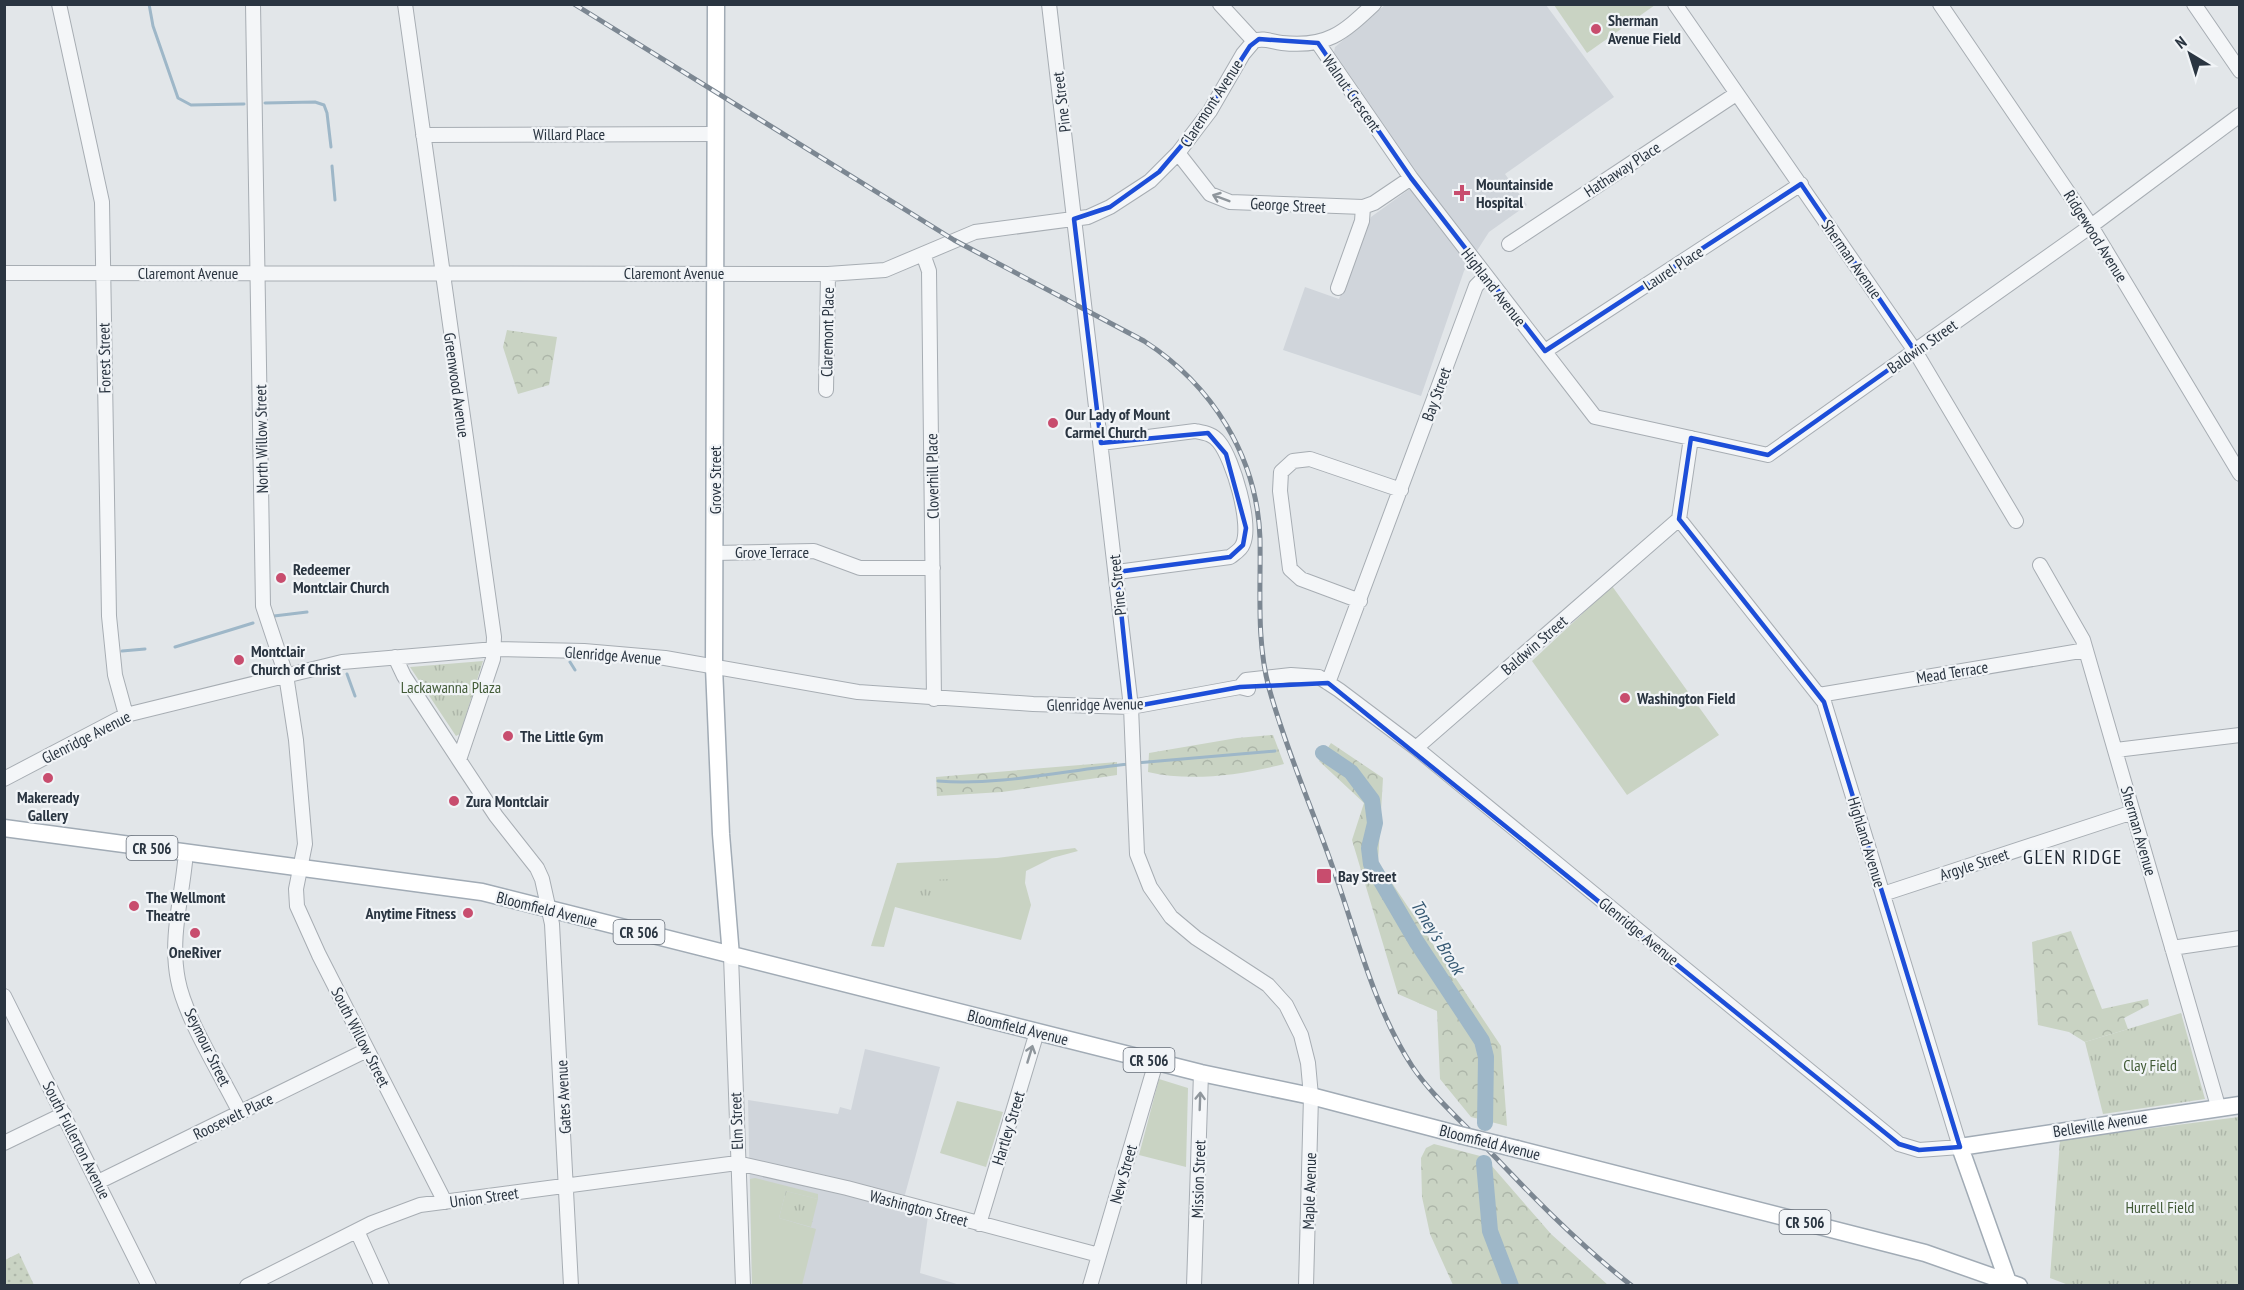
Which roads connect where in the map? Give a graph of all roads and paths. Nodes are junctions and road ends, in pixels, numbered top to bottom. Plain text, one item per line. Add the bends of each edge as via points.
1 (59, 4) edge
2 (253, 4) edge
3 (405, 4) edge
4 (716, 4) edge
5 (1049, 4) edge
6 (1220, 4) edge
7 (1374, 4) edge
8 (1675, 4) edge
9 (1940, 4) edge
10 (2194, 4) edge
11 (1254, 41) junction
12 (1318, 43) junction
13 (2240, 71) edge
14 (1736, 94) junction
15 (2240, 115) edge
16 (715, 134) junction
17 (423, 135) junction
18 (1178, 153) junction
19 (1411, 178) junction
20 (1801, 184) junction
21 (1363, 207) junction
22 (1074, 219) junction
23 (2091, 225) junction
24 (1509, 244) dead end
25 (924, 254) junction
26 (441, 272) junction
27 (4, 273) edge
28 (103, 273) junction
29 (259, 273) junction
30 (714, 274) junction
31 (828, 274) junction
32 (1486, 276) junction
33 (1338, 288) dead end
34 (1545, 351) junction
35 (1915, 351) junction
36 (826, 390) dead end
37 (1578, 395) joint
38 (1691, 438) junction
39 (1101, 443) junction
40 (2240, 474) edge
41 (1401, 490) junction
42 (1679, 519) junction
43 (2016, 521) dead end
44 (715, 553) junction
45 (2040, 565) dead end
46 (933, 568) junction
47 (1117, 572) junction
48 (1360, 601) junction
49 (495, 649) junction
50 (2086, 650) junction
51 (395, 657) junction
52 (714, 668) junction
53 (286, 675) junction
54 (1328, 683) junction
55 (1819, 695) junction
56 (934, 699) junction
57 (1131, 707) junction
58 (126, 715) junction
59 (2240, 735) edge
60 (1416, 748) junction
61 (2116, 750) junction
62 (459, 760) junction
63 (4, 779) edge
64 (2133, 812) junction
65 (4, 828) edge
66 (184, 862) dead end
67 (300, 868) junction
68 (1883, 894) junction
69 (548, 908) junction
70 (2240, 938) edge
71 (2172, 948) junction
72 (730, 956) junction
73 (4, 996) edge
74 (1037, 1032) junction
75 (367, 1050) junction
76 (1156, 1062) junction
77 (1201, 1073) junction
78 (1311, 1096) junction
79 (2240, 1105) edge
80 (2218, 1106) junction
81 (240, 1113) junction
82 (64, 1114) junction
83 (4, 1143) edge
84 (1960, 1147) junction
85 (737, 1163) junction
86 (99, 1182) junction
87 (568, 1185) junction
88 (445, 1202) junction
89 (979, 1224) junction
90 (357, 1231) junction
91 (1099, 1255) junction
92 (2012, 1284) edge
93 (149, 1286) edge
94 (247, 1286) edge
95 (382, 1286) edge
96 (571, 1286) edge
97 (743, 1286) edge
98 (1090, 1286) edge
99 (1194, 1286) edge
100 (1306, 1286) edge

1 - 28 street, Forest Street via 99,181
2 - 29 street, North Willow Street
3 - 17 street, Greenwood Avenue
4 - 16 main road, Grove Street
5 - 22 street, Pine Street
6 - 11 street
7 - 12 street via 1335,37
8 - 14 street, Sherman Avenue
9 - 23 street, Ridgewood Avenue
10 - 13 street
11 - 12 street, Walnut Crescent
11 - 18 street, Claremont Avenue
12 - 19 street, Walnut Crescent
14 - 20 street, Sherman Avenue
14 - 24 street, Hathaway Place
15 - 23 street, Baldwin Street
16 - 17 street, Willard Place
16 - 30 main road, Grove Street
17 - 26 street, Greenwood Avenue
21 -> 18 street, George Street via 1223,201 1210,194
18 - 22 street, Claremont Avenue via 1128,196 1096,213
19 - 21 street
19 - 32 street, Highland Avenue
20 - 34 street, Laurel Place
20 - 35 street, Sherman Avenue
21 - 33 street via 1362,221
22 - 25 street, Claremont Avenue via 975,232
22 - 39 street, Pine Street
23 - 35 street, Baldwin Street
23 - 40 street, Ridgewood Avenue
25 - 31 street, Claremont Avenue via 885,270
25 - 46 street, Cloverhill Place via 929,271
26 - 29 street, Claremont Avenue
26 - 30 street, Claremont Avenue
26 - 49 street, Greenwood Avenue
27 - 28 street, Claremont Avenue
28 - 29 street, Claremont Avenue
28 - 58 street, Forest Street via 109,616 116,680
29 - 53 street, North Willow Street via 263,606
30 - 31 street, Claremont Avenue
30 - 44 main road, Grove Street
31 - 36 street, Claremont Place
32 - 34 street, Highland Avenue
32 - 41 street, Bay Street via 1476,286
34 - 37 street, Highland Avenue
35 - 38 street, Baldwin Street via 1768,455
35 - 43 street, Sherman Avenue
37 - 38 street, Baldwin Street via 1595,417
38 - 42 street
39 - 47 street, Pine Street
39 - 47 street via 1195,431 1208,433 1226,454 1246,528 1243,545 1230,557
41 - 48 street, Bay Street
41 - 48 street via 1315,460 1301,459 1286,466 1279,480 1290,569 1301,579
42 - 55 street, Highland Avenue
42 - 60 street, Baldwin Street
44 - 46 street, Grove Terrace via 814,551 860,568
44 - 52 main road, Grove Street
45 - 50 street, Sherman Avenue
46 - 56 street, Cloverhill Place
47 - 57 street, Pine Street
48 - 54 street, Bay Street
49 - 51 street, Glenridge Avenue
49 - 52 street, Glenridge Avenue via 665,658
49 - 62 street, Greenwood Avenue
50 - 55 street, Mead Terrace
50 - 61 street, Sherman Avenue
51 - 53 street, Glenridge Avenue via 342,662
51 - 62 street
52 - 56 street, Glenridge Avenue via 858,692
52 - 72 main road, Grove Street
53 - 58 street, Glenridge Avenue
53 - 67 street, North Willow Street via 305,837
54 - 57 street, Glenridge Avenue via 1240,687
54 - 60 street, Glenridge Avenue
55 - 68 street, Highland Avenue
56 - 57 street, Glenridge Avenue
57 - 78 street, Pine Street via 1137,854 1150,887 1182,929 1268,985 1286,1005 1304,1044
58 - 63 street, Glenridge Avenue
59 - 61 street
60 - 84 street, Glenridge Avenue via 1899,1144 1918,1150
61 - 64 street, Sherman Avenue
62 - 69 street via 537,868
64 - 68 street, Argyle Street
64 - 71 street, Sherman Avenue
65 - 67 main road, Bloomfield Avenue / CR 506
66 - 81 street, Seymour Street via 175,928 178,980
67 - 69 main road, Bloomfield Avenue / CR 506 via 454,887
67 - 75 street, South Willow Street via 295,895 300,914
68 - 84 street, Highland Avenue
69 - 72 main road, Bloomfield Avenue / CR 506
69 - 87 street, Gates Avenue
70 - 71 street
71 - 80 street, Sherman Avenue
72 - 74 main road, Bloomfield Avenue / CR 506
72 - 85 street, Elm Street
73 - 82 street, South Fullerton Avenue
74 - 76 main road, Bloomfield Avenue / CR 506
89 -> 74 street, Hartley Street
75 - 81 street, Roosevelt Place
75 - 88 street, South Willow Street
76 - 77 main road, Bloomfield Avenue / CR 506
76 - 91 street, New Street
77 - 78 main road, Bloomfield Avenue / CR 506
99 -> 77 street, Mission Street
78 - 92 main road, Bloomfield Avenue / CR 506, bridge via 1925,1252
78 - 100 street, Maple Avenue
79 - 80 main road, Belleville Avenue
80 - 84 main road, Belleville Avenue
81 - 86 street, Roosevelt Place
82 - 83 street
82 - 86 street, South Fullerton Avenue
84 - 92 main road, Highland Avenue / CR 506
85 - 87 street, Union Street
85 - 89 street, Washington Street
85 - 97 street, Elm Street
86 - 93 street, South Fullerton Avenue
87 - 88 street, Union Street
87 - 96 street, Gates Avenue
88 - 90 street, Union Street via 420,1205
89 - 91 street, Washington Street
90 - 94 street, Union Street
90 - 95 street
91 - 98 street, New Street

